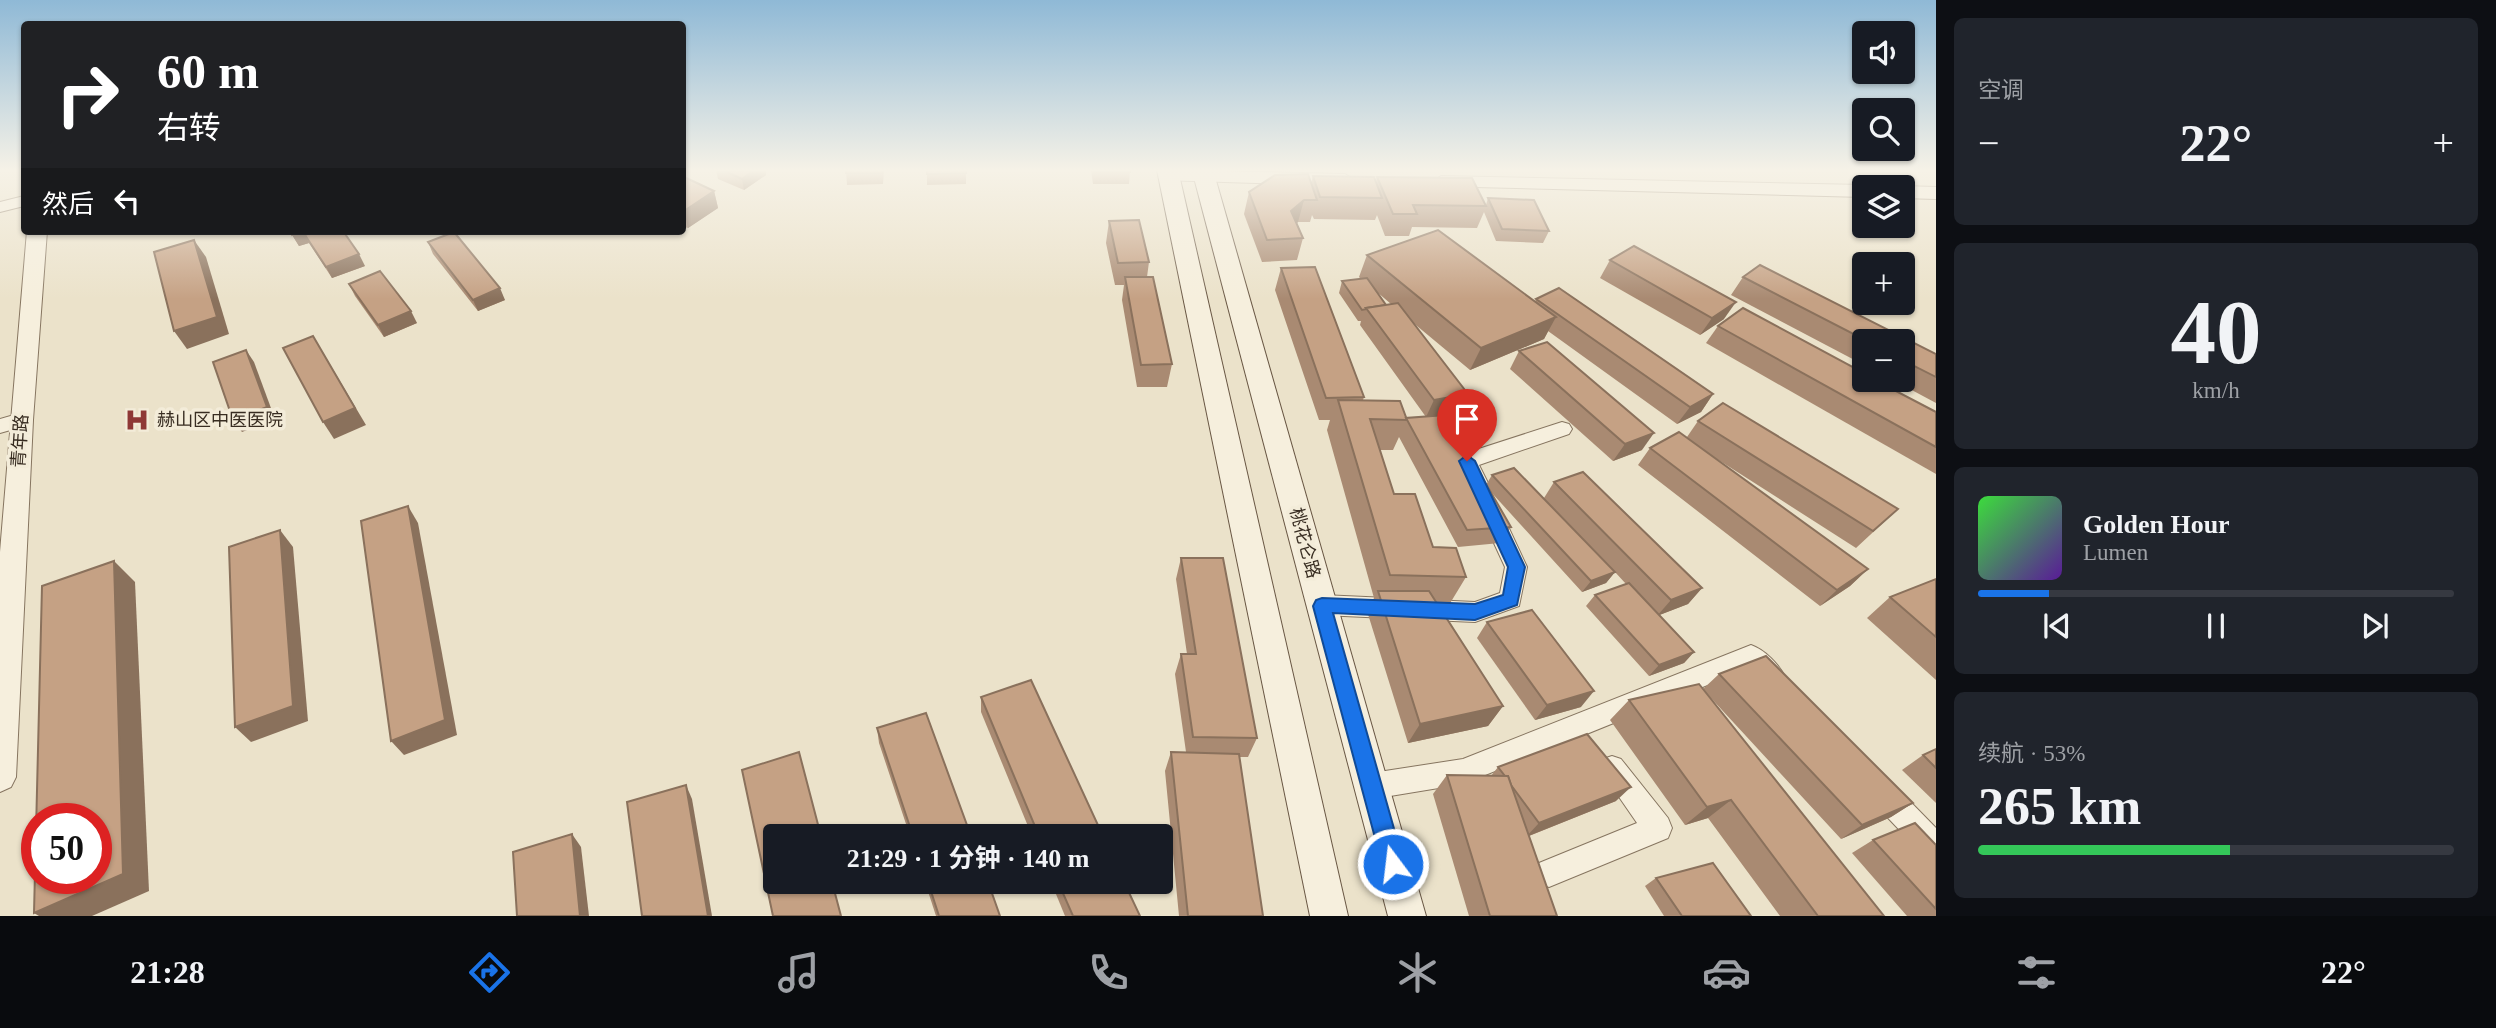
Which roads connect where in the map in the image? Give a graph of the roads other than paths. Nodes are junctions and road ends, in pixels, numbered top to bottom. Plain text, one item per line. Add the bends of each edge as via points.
1 (1177, 213) edge
2 (1214, 213) edge
3 (36, 235) edge
4 (10, 423) edge
5 (1562, 429) dead end
6 (1322, 606) junction
7 (1788, 695) edge
8 (1579, 725) junction
9 (0, 764) edge
10 (1862, 771) edge
11 (1372, 786) junction
12 (1936, 848) edge
13 (1549, 873) dead end
14 (1329, 916) edge
15 (1408, 916) edge

1 - 14 main road
2 - 6 main road, 桃花仑路
3 - 4 street, 青年路
4 - 9 street, 青年路
5 - 6 street via 1467,461 1517,567 1511,599 1475,612
6 - 11 main road, 桃花仑路
7 - 8 street via 1751,656
8 - 11 street via 1463,771
8 - 13 street via 1658,828
10 - 12 street
11 - 15 main road, 桃花仑路

